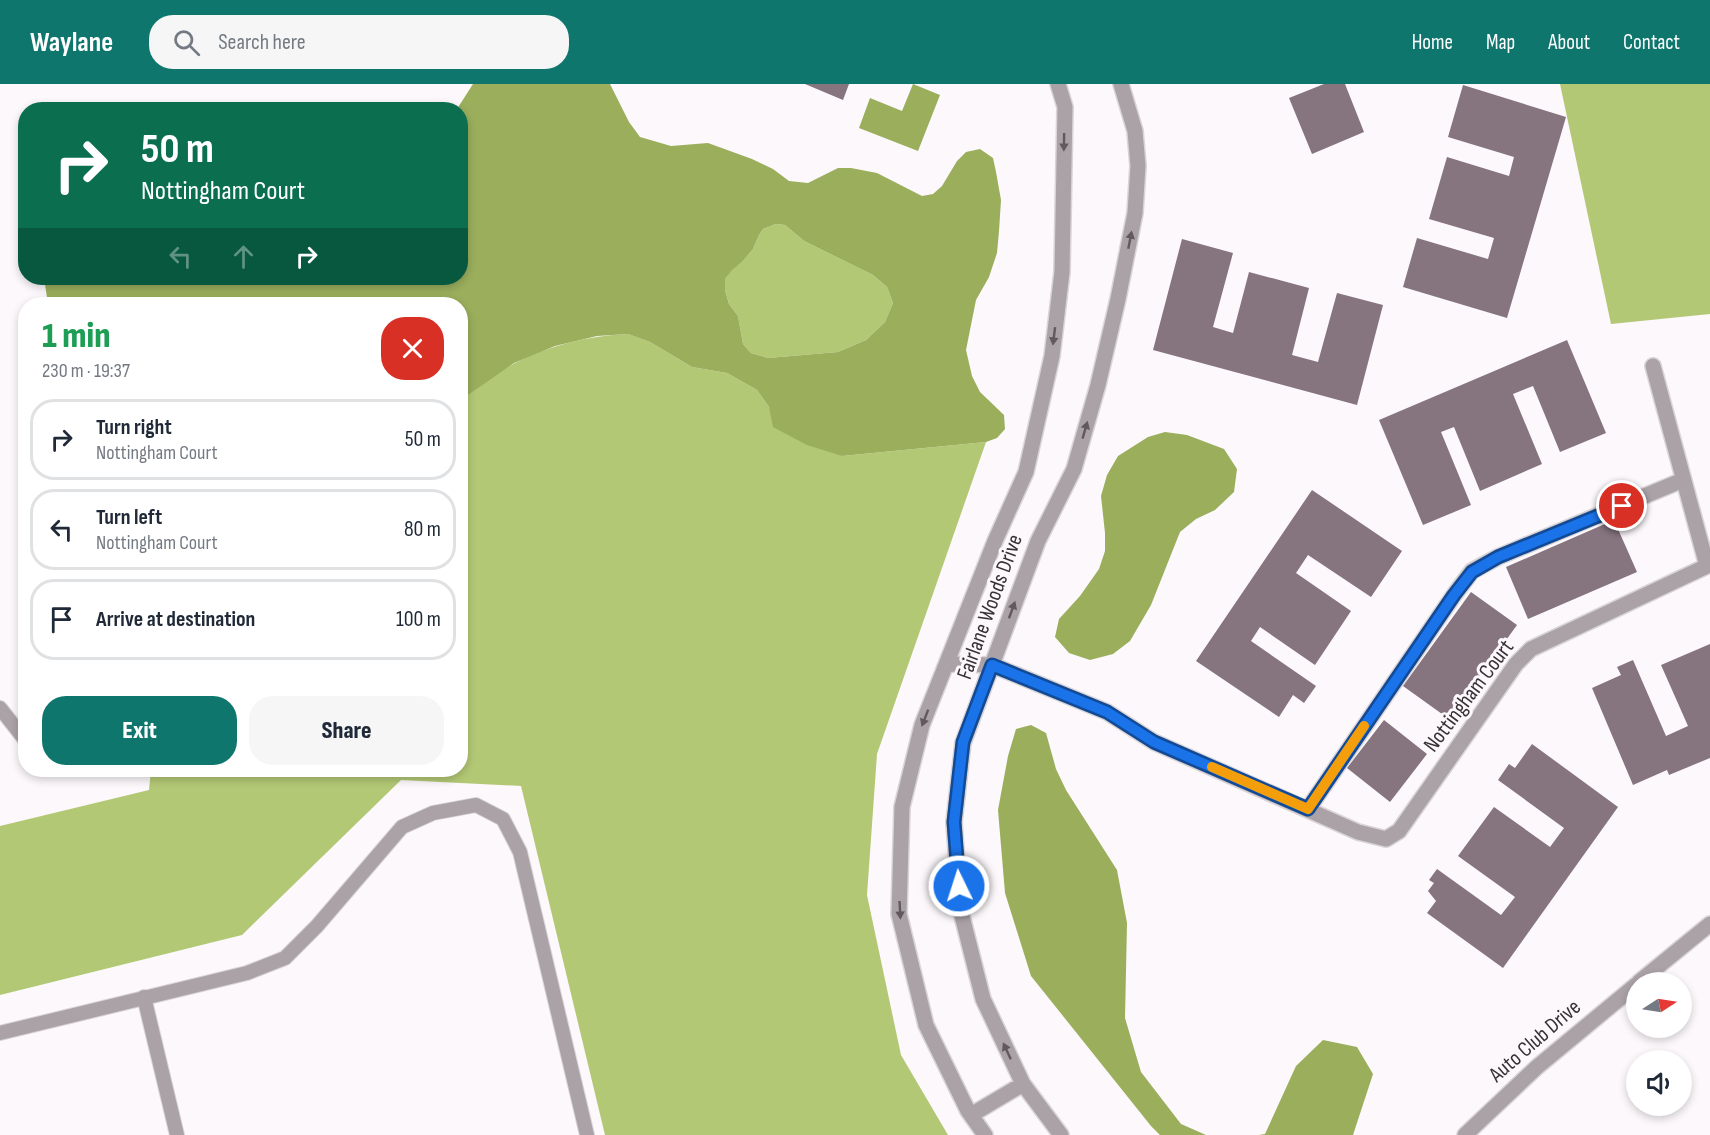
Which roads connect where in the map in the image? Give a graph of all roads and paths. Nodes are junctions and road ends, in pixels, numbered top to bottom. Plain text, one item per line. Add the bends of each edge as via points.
1 (1058, 84) edge
2 (1121, 84) edge
3 (1653, 366) dead end
4 (1683, 480) junction
5 (947, 664) junction
6 (992, 665) junction
7 (0, 708) edge
8 (18, 731) edge
9 (1308, 809) junction
10 (1710, 924) edge
11 (1652, 972) edge
12 (1626, 994) edge
13 (144, 997) junction
14 (0, 1033) edge
15 (1023, 1084) junction
16 (971, 1115) junction
17 (177, 1135) edge
18 (587, 1135) edge
19 (985, 1135) edge
20 (1061, 1135) edge
21 (1466, 1135) edge

1 -> 5 street, Fairlane Woods Drive via 1065,108 1062,272 1052,356 1026,472
6 -> 2 street, Fairlane Woods Drive via 1038,541 1074,469 1118,299 1135,213 1138,166 1135,131
3 - 4 street, Nottingham Court
4 - 9 street via 1498,557 1472,572
4 - 9 street, Nottingham Court via 1707,566 1531,649 1515,664 1399,831 1386,840
5 - 6 street, Nottingham Court
5 -> 16 street, Fairlane Woods Drive via 922,725 902,807 899,914 926,1025
6 - 9 street, Nottingham Court via 1107,712 1154,742
15 -> 6 street, Fairlane Woods Drive via 983,999 960,908 956,854 954,822 963,742
7 - 8 lane
10 - 11 street, Auto Club Drive
12 - 21 street, Auto Club Drive via 1537,1066
13 - 14 lane
13 - 17 lane
13 - 18 lane via 248,973 285,958 402,827 433,813 476,805 503,819 520,852
15 - 16 street
15 - 20 street, Fairlane Woods Drive
16 - 19 street, Fairlane Woods Drive

